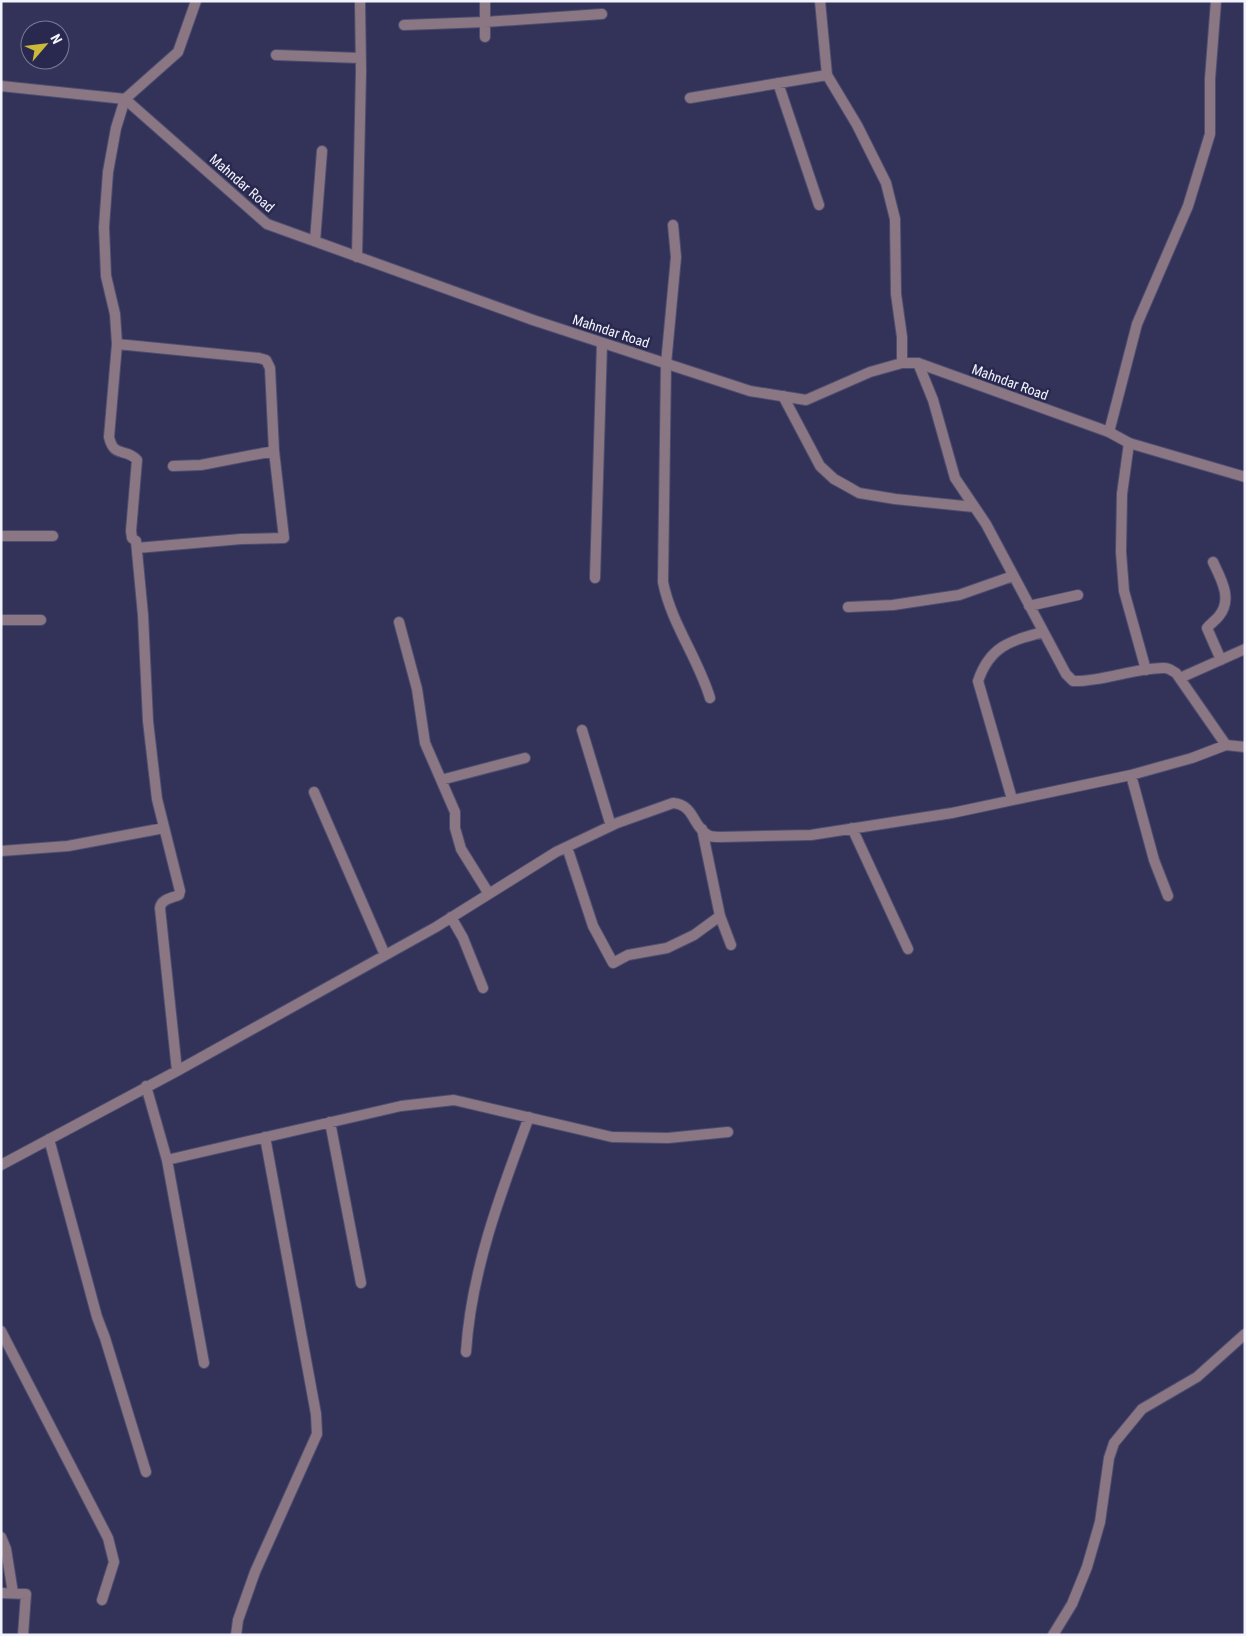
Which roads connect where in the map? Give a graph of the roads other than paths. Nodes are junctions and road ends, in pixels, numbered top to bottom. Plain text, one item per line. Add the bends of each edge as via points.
1 (196, 1) edge
2 (360, 1) edge
3 (485, 1) edge
4 (820, 1) edge
5 (1216, 1) edge
6 (602, 14) dead end
7 (485, 22) junction
8 (404, 25) dead end
9 (485, 37) dead end
10 (276, 55) dead end
11 (360, 58) junction
12 (827, 74) junction
13 (778, 83) junction
14 (1, 86) edge
15 (690, 98) dead end
16 (125, 99) junction
17 (322, 151) dead end
18 (819, 205) dead end
19 (673, 225) dead end
20 (315, 241) junction
21 (358, 257) junction
22 (602, 343) junction
23 (117, 344) junction
24 (902, 363) junction
25 (918, 363) junction
26 (666, 364) junction
27 (782, 396) junction
28 (1109, 432) junction
29 (1129, 443) junction
30 (274, 451) junction
31 (174, 466) dead end
32 (1245, 477) edge
33 (974, 507) junction
34 (1, 536) edge
35 (53, 536) dead end
36 (137, 548) junction
37 (1213, 562) dead end
38 (1013, 576) junction
39 (595, 578) dead end
40 (1078, 595) dead end
41 (1029, 606) junction
42 (848, 608) dead end
43 (1, 620) edge
44 (41, 620) dead end
45 (398, 622) dead end
46 (1043, 632) junction
47 (1245, 649) edge
48 (1221, 660) junction
49 (1146, 670) junction
50 (1180, 678) junction
51 (710, 698) dead end
52 (582, 730) dead end
53 (1226, 745) junction
54 (1245, 746) edge
55 (525, 758) dead end
56 (1131, 775) junction
57 (441, 780) junction
58 (314, 792) dead end
59 (1012, 799) junction
60 (611, 826) junction
61 (164, 828) junction
62 (852, 828) junction
63 (702, 829) junction
64 (567, 847) junction
65 (1, 851) edge
66 (489, 894) junction
67 (1168, 896) dead end
68 (720, 916) junction
69 (451, 917) junction
70 (731, 945) dead end
71 (908, 949) dead end
72 (385, 955) junction
73 (483, 988) dead end
74 (177, 1071) junction
75 (146, 1086) junction
76 (528, 1117) junction
77 (330, 1122) junction
78 (728, 1132) dead end
79 (265, 1138) junction
80 (49, 1139) junction
81 (167, 1160) junction
82 (1, 1165) edge
83 (362, 1283) dead end
84 (1, 1331) edge
85 (1245, 1334) edge
86 (466, 1352) dead end
87 (204, 1363) dead end
88 (146, 1472) dead end
89 (1, 1536) edge
90 (1, 1593) edge
91 (13, 1593) junction
92 (102, 1600) dead end
93 (23, 1635) edge
94 (236, 1635) edge
95 (1053, 1635) edge

1 - 16 street via 178,52
2 - 11 street
3 - 7 street
4 - 12 street
5 - 28 street via 1210,134 1188,206 1138,324
6 - 7 street
7 - 8 street
7 - 9 street
10 - 11 street
11 - 21 street
12 - 13 street
12 - 24 street via 858,125 886,183 895,219 896,294
13 - 15 street
13 - 18 street
14 - 16 street
16 - 20 street, Mahndar Road via 267,224
16 - 23 street via 108,172 104,227 106,276 115,314
17 - 20 street
19 - 26 street via 676,257
20 - 21 street, Mahndar Road
21 - 22 street, Mahndar Road
22 - 26 street, Mahndar Road
22 - 39 street
23 - 30 street via 266,360 270,368
23 - 36 street via 109,437 117,451 137,460 131,531
24 - 25 street, Mahndar Road
24 - 27 street, Mahndar Road via 870,372 806,400
25 - 28 street, Mahndar Road
25 - 33 street via 933,400 956,478
26 - 27 street, Mahndar Road via 750,391
26 - 51 street via 663,582 670,608 698,664
27 - 33 street via 820,466 844,485 858,493
28 - 29 street, Mahndar Road
29 - 32 street, Mahndar Road
29 - 49 street via 1122,494 1121,552 1124,591
30 - 31 street via 201,465
30 - 36 street via 284,538
33 - 38 street
34 - 35 street
36 - 61 street via 144,615 148,720 157,799
37 - 48 street via 1225,589 1225,600 1219,616 1207,628
38 - 41 street
38 - 42 street via 959,595
40 - 41 street
41 - 46 street
43 - 44 street
45 - 57 street via 419,694 425,743
46 - 49 street via 1073,681 1087,682
46 - 59 street via 1019,638 994,652 984,664 978,681
47 - 48 street
48 - 50 street
49 - 50 street via 1167,668
50 - 53 street
52 - 60 street
53 - 54 street
53 - 56 street
55 - 57 street
56 - 59 street
56 - 67 street via 1154,860
57 - 66 street via 454,812 460,849
58 - 72 street
59 - 62 street via 952,813
60 - 63 street via 673,803 688,809
60 - 64 street
61 - 65 street via 68,846
61 - 74 street via 180,891 179,895 160,904
62 - 63 street via 811,835 720,837 708,836
62 - 71 street
63 - 68 street
64 - 66 street
64 - 68 street via 593,926 613,963 628,955 667,948 694,935
66 - 69 street
68 - 70 street
69 - 72 street
69 - 73 street
72 - 74 street
74 - 75 street
75 - 80 street
75 - 81 street
76 - 77 street via 454,1100 400,1106
76 - 78 street via 612,1137 668,1138
76 - 86 street via 504,1186 476,1285
77 - 79 street
77 - 83 street
79 - 81 street
79 - 94 street via 317,1434 255,1572
80 - 82 street
80 - 88 street via 97,1317
81 - 87 street
84 - 92 street via 108,1538 114,1562
85 - 95 street via 1197,1377 1142,1410 1114,1443 1100,1522 1087,1567 1072,1604
89 - 91 street
90 - 91 street
91 - 93 street via 26,1594

